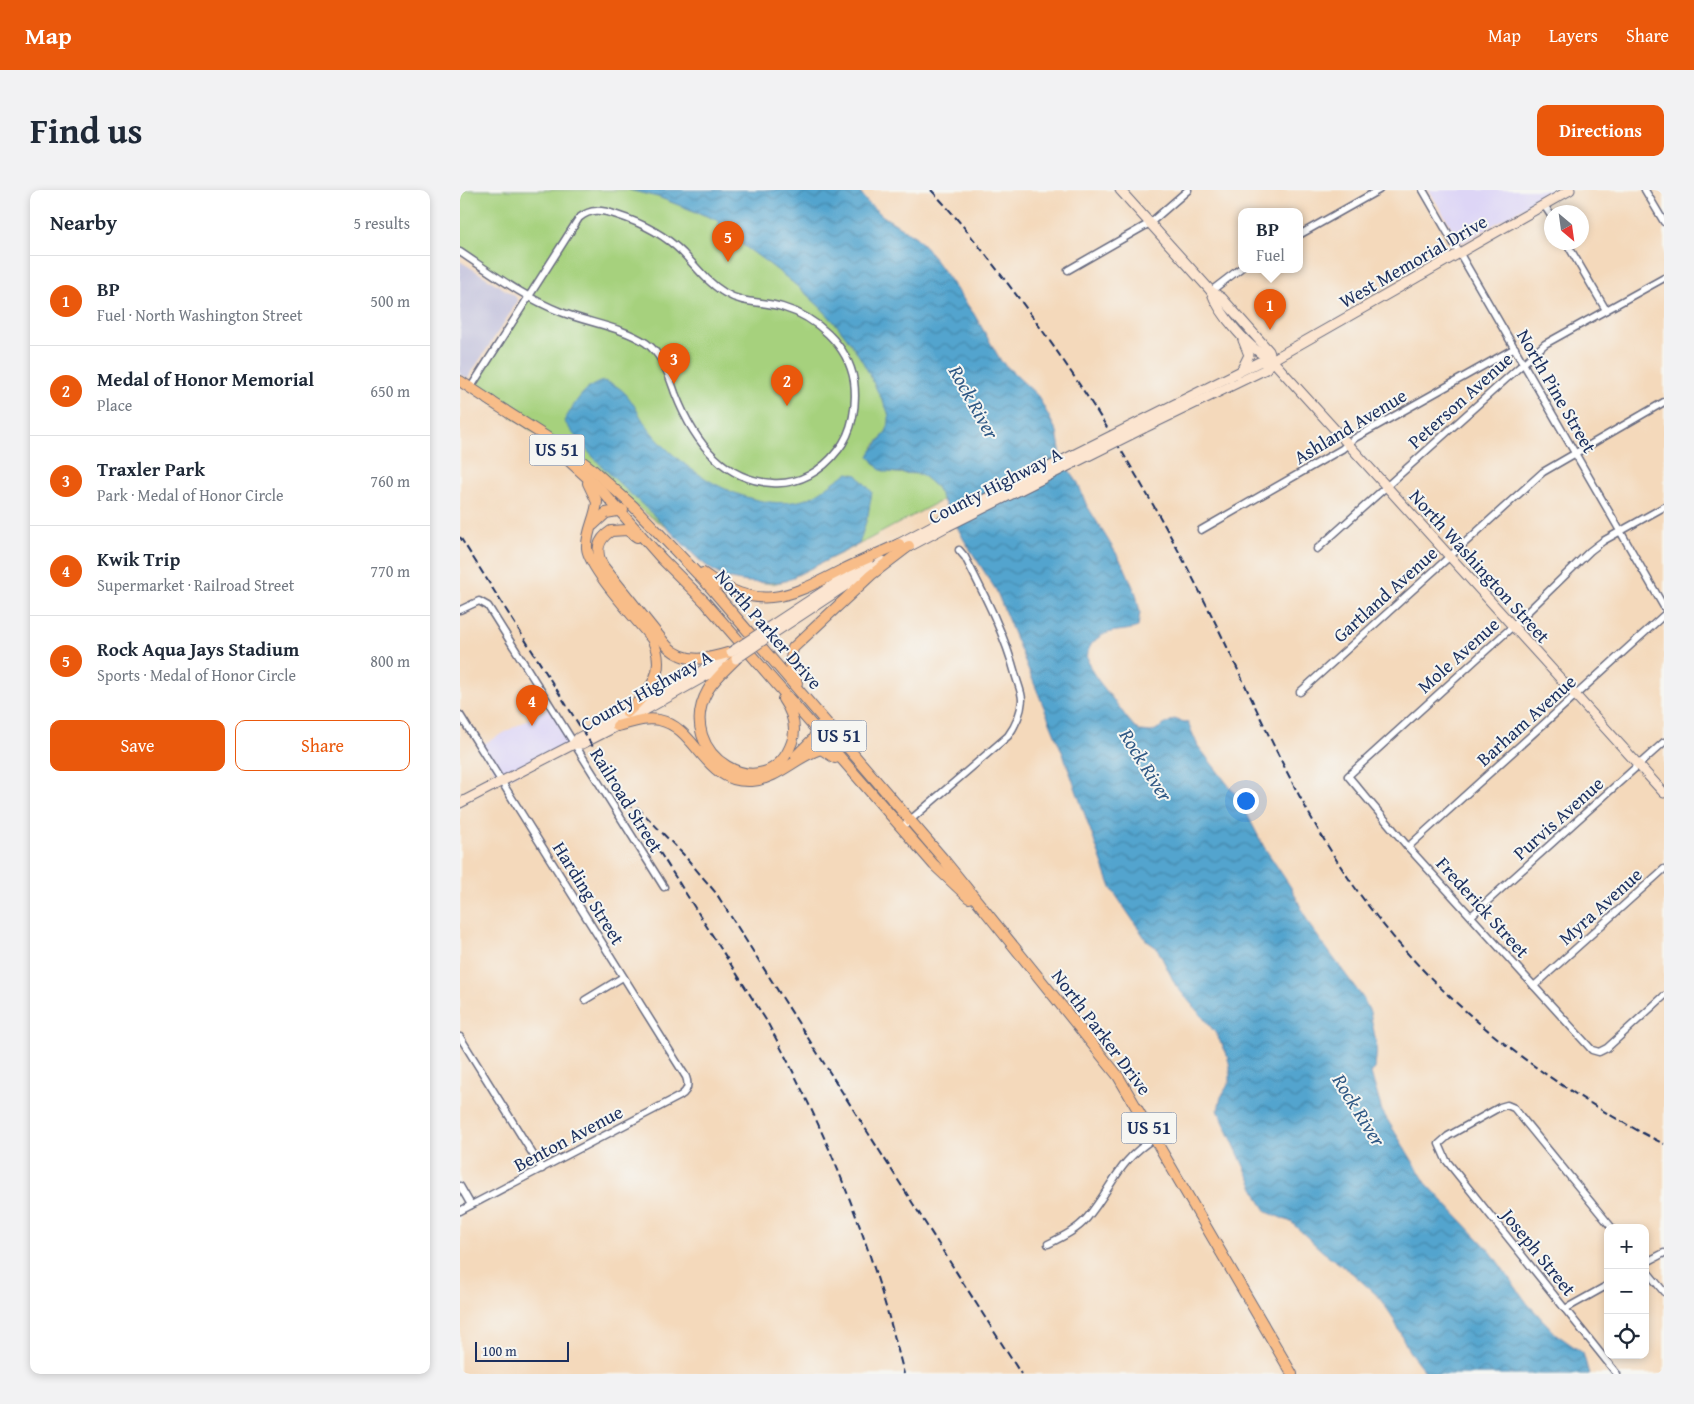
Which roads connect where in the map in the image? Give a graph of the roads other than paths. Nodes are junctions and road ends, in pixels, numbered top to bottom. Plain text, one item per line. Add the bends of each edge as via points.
1 (1120, 190) edge
2 (1188, 190) edge
3 (1379, 190) edge
4 (1423, 190) edge
5 (1570, 190) edge
6 (1645, 190) edge
7 (1544, 205) joint
8 (1664, 222) edge
9 (1150, 223) junction
10 (1303, 233) edge
11 (1571, 250) edge
12 (460, 252) edge
13 (1460, 253) junction
14 (1068, 270) dead end
15 (1238, 270) edge
16 (1664, 278) edge
17 (1211, 292) junction
18 (528, 297) junction
19 (1606, 310) junction
20 (1232, 323) junction
21 (1515, 348) junction
22 (1272, 360) junction
23 (1523, 363) junction
24 (1240, 372) junction
25 (460, 381) edge
26 (471, 388) junction
27 (487, 399) junction
28 (1664, 402) edge
29 (1143, 424) junction
30 (1348, 444) junction
31 (1576, 454) junction
32 (575, 467) junction
33 (1387, 486) junction
34 (1664, 507) edge
35 (619, 510) junction
36 (648, 523) junction
37 (591, 526) junction
38 (1201, 530) dead end
39 (1621, 531) junction
40 (904, 545) junction
41 (1317, 549) dead end
42 (959, 550) dead end
43 (1450, 556) junction
44 (681, 557) junction
45 (662, 559) junction
46 (1664, 607) edge
47 (460, 610) edge
48 (1664, 615) edge
49 (1513, 626) junction
50 (733, 655) junction
51 (764, 672) junction
52 (800, 691) junction
53 (1300, 692) dead end
54 (1575, 695) junction
55 (818, 712) junction
56 (627, 713) junction
57 (460, 715) edge
58 (617, 726) junction
59 (818, 731) junction
60 (1664, 742) edge
61 (574, 744) junction
62 (1639, 766) junction
63 (781, 770) junction
64 (1348, 776) joint
65 (857, 777) junction
66 (501, 782) junction
67 (1664, 793) edge
68 (460, 803) edge
69 (911, 820) junction
70 (901, 828) junction
71 (1408, 847) junction
72 (1664, 869) edge
73 (664, 887) dead end
74 (1471, 916) junction
75 (992, 919) junction
76 (623, 977) junction
77 (1534, 986) junction
78 (1664, 996) edge
79 (585, 1000) dead end
80 (460, 1037) edge
81 (687, 1089) joint
82 (1155, 1138) junction
83 (542, 1169) junction
84 (460, 1186) edge
85 (471, 1205) junction
86 (460, 1211) edge
87 (1609, 1224) edge
88 (1048, 1244) dead end
89 (1664, 1253) edge
90 (1649, 1262) edge
91 (1649, 1274) edge
92 (1604, 1287) edge
93 (1664, 1292) edge
94 (1565, 1309) junction
95 (1291, 1374) edge
96 (1617, 1374) edge

1 - 9 main road, North Washington Street
2 - 9 street
3 - 10 street
4 - 13 street, North Pine Street
5 - 7 main road, West Memorial Drive
6 - 8 street
7 - 13 main road, West Memorial Drive
9 - 14 street
9 - 17 main road, North Washington Street
11 - 19 street
12 - 18 street
13 - 21 street, North Pine Street
13 - 22 main road, West Memorial Drive
15 - 17 street
16 - 19 street, Peterson Avenue
17 - 20 main road, North Washington Street via 1215,303
17 - 22 main road, North Washington Street via 1222,298 1269,351
18 - 18 street via 562,313 632,336 652,348 664,366 697,437 709,452 736,474 767,483 790,483 819,469 841,447 852,420 855,392 851,368 834,339 814,322 788,309 729,295 709,281 671,242 648,227 608,212 587,212 579,218
18 - 26 street
19 - 23 street, Peterson Avenue via 1545,344
20 - 22 main road, North Washington Street via 1261,355
20 - 24 main road via 1249,355
21 - 23 street, North Pine Street
21 - 30 street, Ashland Avenue
22 - 24 main road, West Memorial Drive via 1259,362
22 - 29 main road, West Memorial Drive via 1266,369
22 - 30 main road, North Washington Street
23 - 31 street, North Pine Street
23 - 33 street, Peterson Avenue
24 - 29 main road, West Memorial Drive
25 - 26 main road, North Parker Drive / US 51
26 - 27 main road, North Parker Drive / US 51
27 - 32 main road, North Parker Drive / US 51 via 544,438
27 - 36 main road, North Parker Drive / US 51 via 592,469
28 - 31 street, Gartland Avenue
29 - 40 main road, County Highway A, bridge
30 - 33 main road, North Washington Street
30 - 38 street, Ashland Avenue
31 - 39 street, North Pine Street
31 - 43 street, Gartland Avenue via 1540,474
32 - 35 main road, North Parker Drive / US 51
32 - 37 main road via 592,487 597,502
33 - 41 street, Peterson Avenue
33 - 43 main road, North Washington Street
34 - 39 street, Mole Avenue
35 - 36 main road via 632,512
35 - 37 main road via 601,516
35 - 45 main road, North Parker Drive / US 51
36 - 44 main road, North Parker Drive / US 51
37 - 56 main road via 587,546 593,563 652,639 658,652 656,678 650,690
39 - 46 street, North Pine Street
39 - 49 street, Mole Avenue via 1590,551
40 - 44 main road via 802,590 767,597 744,595 727,588
40 - 50 main road, County Highway A, bridge
40 - 52 main road via 793,648 790,664
42 - 69 street via 992,611 1011,656 1022,698 1020,712 1008,736
43 - 49 main road, North Washington Street
43 - 53 street, Gartland Avenue
44 - 52 main road, North Parker Drive / US 51
45 - 50 main road via 627,530 611,531 599,546 598,555 603,566 671,650 691,659
45 - 51 main road, North Parker Drive / US 51 via 705,602
47 - 61 street, Railroad Street via 478,601 484,602
48 - 54 street, Barham Avenue
49 - 54 main road, North Washington Street
49 - 64 street, Mole Avenue
50 - 51 main road via 708,689 700,722 711,754 723,766 738,772 755,773 771,768 785,757 793,738 792,714
50 - 56 main road, County Highway A
50 - 58 main road, County Highway A via 681,692
51 - 59 main road, North Parker Drive / US 51
52 - 55 main road, North Parker Drive / US 51
54 - 62 main road, North Washington Street
54 - 71 street, Barham Avenue
55 - 59 main road
55 - 69 main road, North Parker Drive / US 51
56 - 61 main road, County Highway A via 578,738
57 - 66 street, Harding Street
58 - 61 main road, County Highway A via 582,744
58 - 63 main road via 648,719 666,722 686,736 717,771 737,780 760,780
59 - 63 main road
59 - 65 main road, North Parker Drive / US 51
60 - 62 street, Purvis Avenue
61 - 66 main road
61 - 73 street, Railroad Street
62 - 67 main road, North Washington Street
62 - 74 street, Purvis Avenue
63 - 65 main road via 821,749
64 - 71 street, Frederick Street
65 - 70 main road, North Parker Drive / US 51
66 - 68 main road
66 - 76 street, Harding Street
69 - 70 street
69 - 75 main road, North Parker Drive / US 51
70 - 75 main road, North Parker Drive / US 51 via 934,865
71 - 74 street, Frederick Street
72 - 77 street, Myra Avenue
74 - 77 street, Frederick Street
75 - 82 main road, North Parker Drive / US 51 via 1112,1068
76 - 79 street
76 - 81 street, Harding Street via 686,1077
77 - 78 street, Frederick Street via 1592,1050 1599,1052
80 - 83 street
81 - 83 street, Benton Avenue via 680,1096
82 - 88 street via 1140,1147 1122,1165 1087,1218 1076,1229
82 - 95 main road, North Parker Drive / US 51
83 - 85 street, Benton Avenue
84 - 85 street
85 - 86 street, Benton Avenue
87 - 94 street, Joseph Street via 1517,1111 1507,1105 1440,1142 1438,1148
89 - 90 street
91 - 93 street
92 - 94 street
94 - 96 street, Joseph Street

